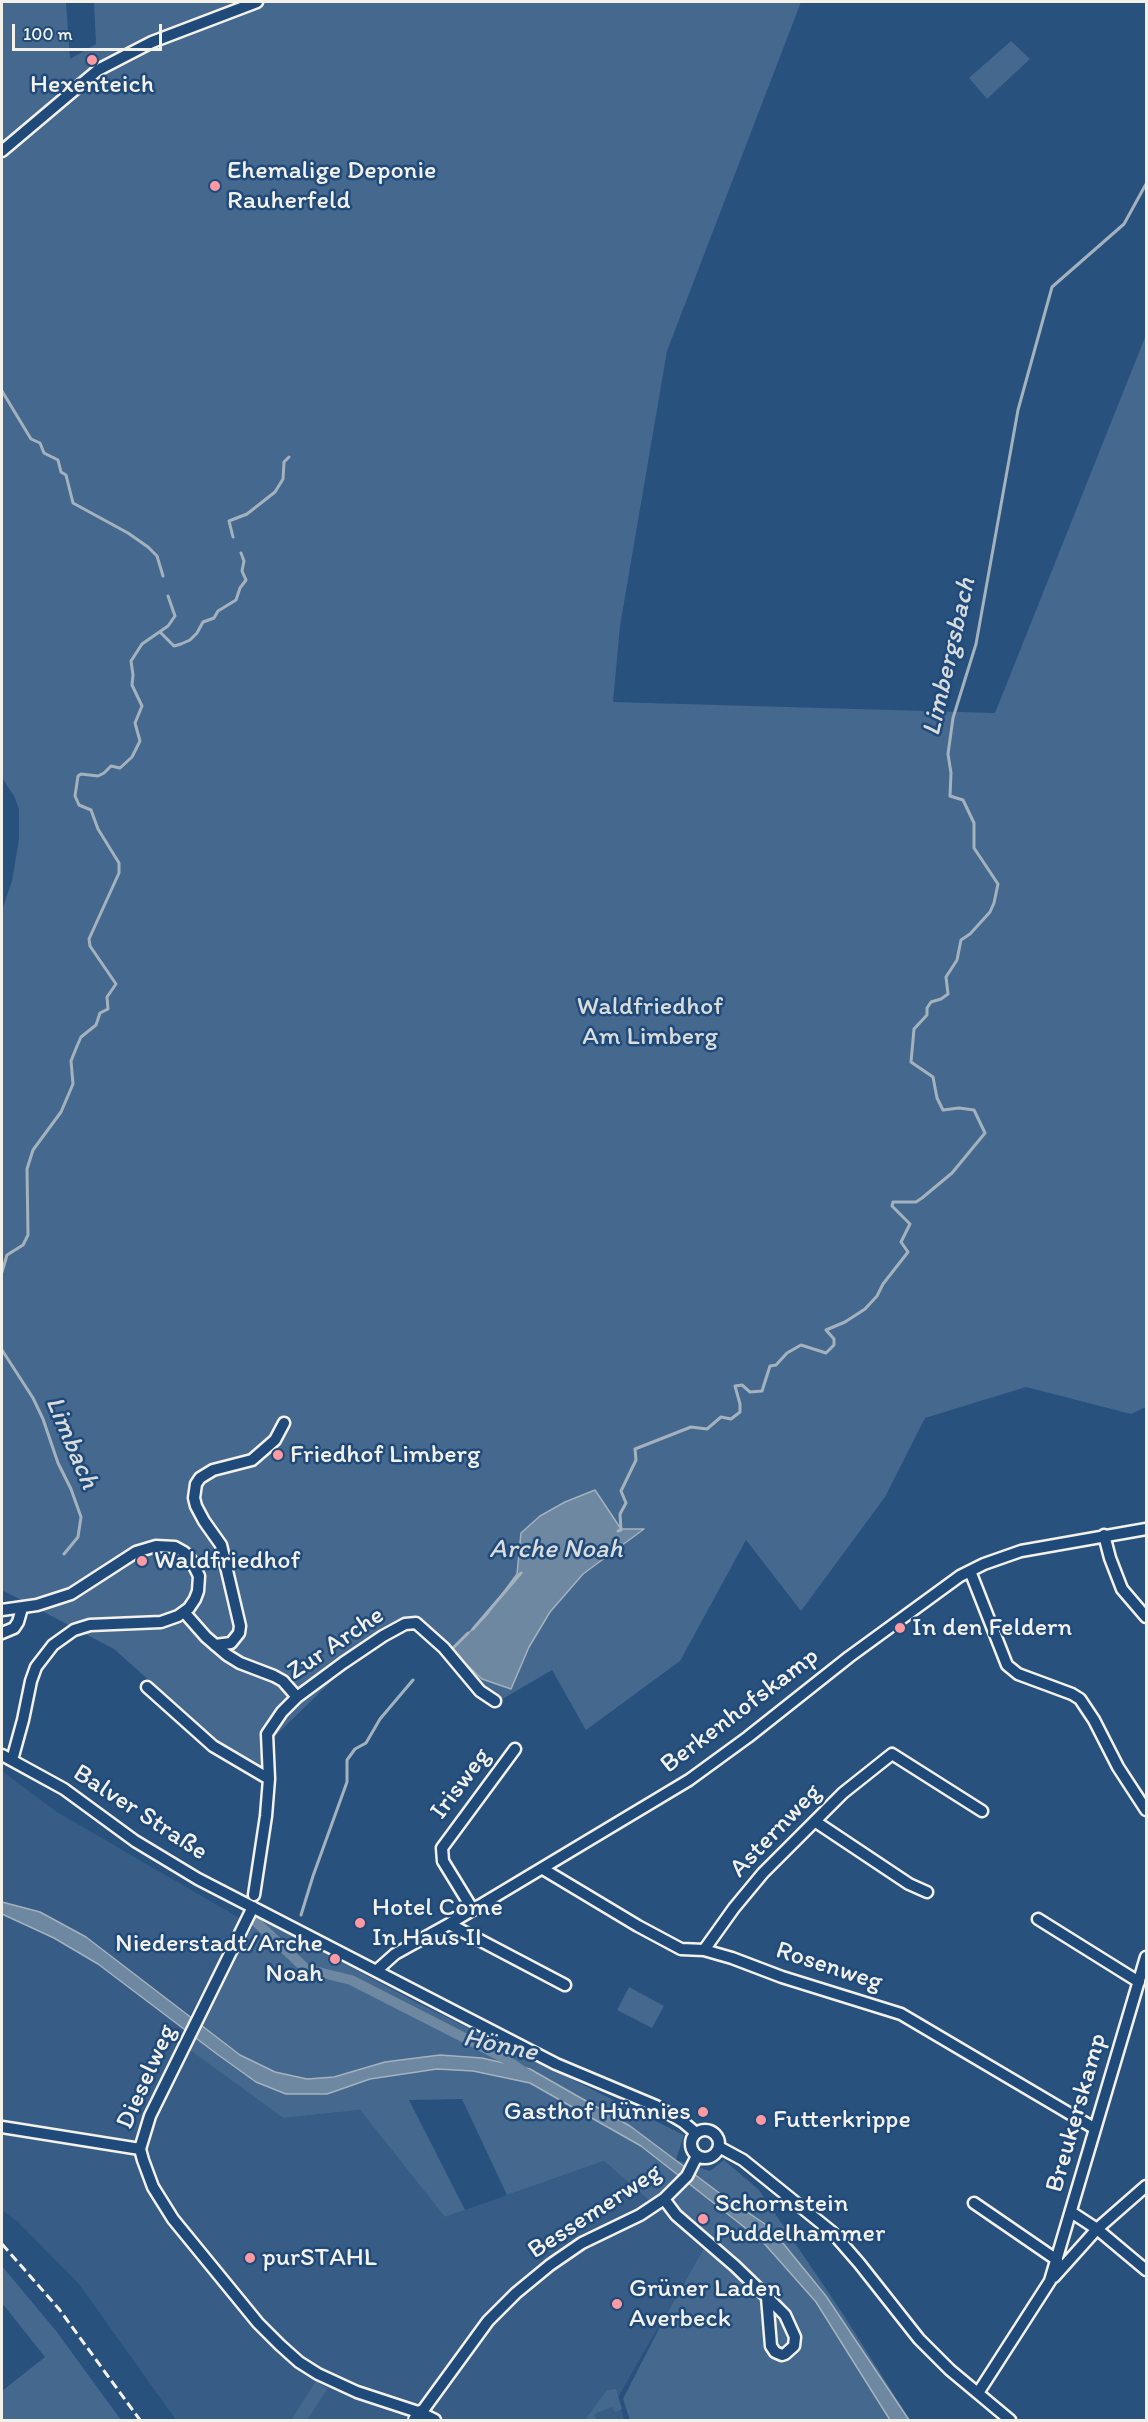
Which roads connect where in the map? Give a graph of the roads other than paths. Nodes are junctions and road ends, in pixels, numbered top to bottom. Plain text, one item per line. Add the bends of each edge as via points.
1 (257, 2) edge
2 (2, 151) edge
3 (284, 1424) dead end
4 (1146, 1529) edge
5 (1104, 1535) junction
6 (970, 1571) junction
7 (22, 1608) junction
8 (2, 1610) edge
9 (184, 1612) junction
10 (1146, 1617) edge
11 (2, 1633) edge
12 (215, 1645) junction
13 (147, 1687) dead end
14 (297, 1697) junction
15 (495, 1701) dead end
16 (515, 1749) dead end
17 (2, 1755) edge
18 (12, 1760) junction
19 (269, 1779) junction
20 (1146, 1810) edge
21 (982, 1811) dead end
22 (816, 1822) junction
23 (543, 1869) junction
24 (927, 1892) dead end
25 (254, 1895) dead end
26 (253, 1908) junction
27 (473, 1910) junction
28 (1038, 1919) dead end
29 (449, 1924) junction
30 (704, 1950) junction
31 (1146, 1958) edge
32 (376, 1971) junction
33 (1139, 1982) junction
34 (565, 1985) dead end
35 (2, 2127) edge
36 (1094, 2128) junction
37 (696, 2133) junction
38 (719, 2147) junction
39 (140, 2149) junction
40 (696, 2158) junction
41 (1146, 2186) edge
42 (664, 2199) junction
43 (974, 2203) dead end
44 (1071, 2212) junction
45 (1097, 2229) junction
46 (1057, 2260) junction
47 (1146, 2270) edge
48 (1050, 2281) junction
49 (767, 2296) junction
50 (978, 2393) junction
51 (418, 2417) edge
52 (435, 2421) edge
53 (1010, 2421) edge

1 - 2 street via 152,42 98,70
3 - 12 street via 275,1440 252,1460 214,1469 196,1484 196,1506 221,1545 240,1626 231,1643
4 - 5 street, Berkenhofskamp
5 - 6 street, Berkenhofskamp via 1021,1551
5 - 10 street via 1122,1589
6 - 20 street via 1006,1665 1018,1674 1080,1699
6 - 23 street, Berkenhofskamp via 858,1650 689,1780
7 - 8 street
7 - 9 street via 72,1594 136,1552 165,1546 184,1552 199,1576 195,1599
7 - 11 street via 14,1628
9 - 12 street
9 - 18 street via 161,1622 90,1625 74,1630 52,1645 31,1681
12 - 14 street via 240,1663 283,1681
13 - 19 street via 213,1746
14 - 15 street, Zur Arche via 383,1636 416,1623 444,1647 480,1691
14 - 19 street, Zur Arche via 267,1734
16 - 27 street, Irisweg via 442,1848 443,1862
17 - 18 street, Balver Straße
18 - 26 street, Balver Straße via 64,1789 166,1862
19 - 25 street, Zur Arche
21 - 22 street, Asternweg via 892,1754 843,1793
22 - 24 street
22 - 30 street, Asternweg via 763,1873
23 - 27 street, Berkenhofskamp
23 - 30 street, Rosenweg via 681,1949
26 - 32 street, Balver Straße
26 - 39 street, Dieselweg via 150,2116
27 - 29 street, Berkenhofskamp
28 - 33 street
29 - 32 street, Berkenhofskamp via 395,1954
29 - 34 street
30 - 36 street, Rosenweg via 901,2014
31 - 33 street, Breukerskamp
32 - 37 street, Balver Straße via 556,2064 656,2106
33 - 36 street, Breukerskamp
35 - 39 street
36 - 44 street, Breukerskamp
37 - 38 street via 713,2132
37 - 40 street via 691,2141
38 - 40 street via 712,2156
38 - 50 street via 742,2160 832,2232 919,2339
39 - 51 street, Dieselweg via 153,2187 172,2219 280,2345 299,2362 335,2382
40 - 42 street, Bessemerweg via 687,2176
41 - 45 street, Breukerskamp
42 - 49 street via 684,2222
42 - 51 street, Bessemerweg via 582,2243 523,2287 488,2321
43 - 46 street
44 - 45 street
44 - 46 street, Breukerskamp
45 - 47 street
45 - 48 street, Breukerskamp
46 - 48 street, Breukerskamp
48 - 50 street, Breukerskamp
49 - 49 street via 771,2346 782,2355 794,2346 794,2332
50 - 53 street
51 - 52 street, Dieselweg

